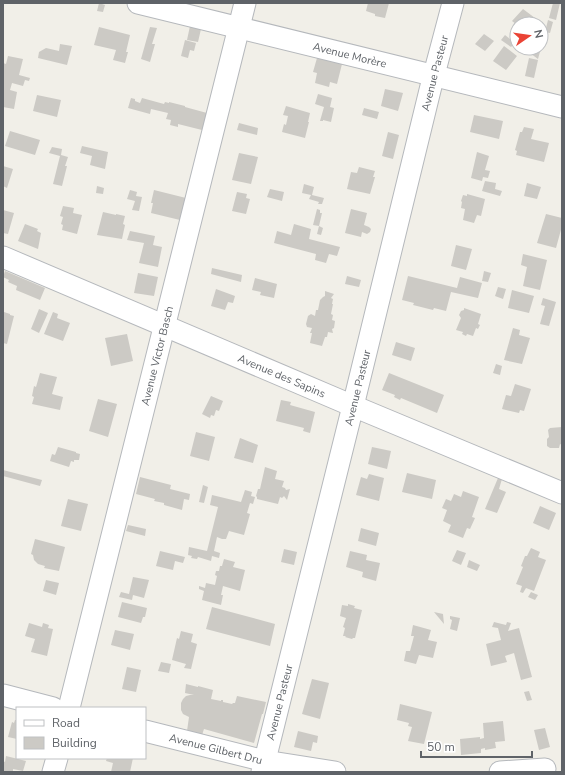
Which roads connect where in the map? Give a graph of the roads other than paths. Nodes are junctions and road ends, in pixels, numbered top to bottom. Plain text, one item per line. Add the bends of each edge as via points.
1 (138, 3) edge
2 (245, 3) edge
3 (453, 3) edge
4 (238, 28) junction
5 (434, 76) junction
6 (562, 107) edge
7 (3, 257) edge
8 (164, 325) junction
9 (353, 406) junction
10 (562, 493) edge
11 (3, 695) edge
12 (49, 707) edge
13 (69, 707) edge
14 (146, 731) edge
15 (57, 759) edge
16 (263, 767) edge
17 (549, 767) edge
18 (53, 772) edge
19 (335, 772) edge
20 (500, 772) edge

1 - 4 street, Avenue Morère
2 - 4 street, Avenue Victor Basch
3 - 5 street, Avenue Pasteur
4 - 5 street, Avenue Morère
4 - 8 street, Avenue Victor Basch
5 - 6 street, Avenue Morère
5 - 9 street, Avenue Pasteur
7 - 8 street, Avenue des Sapins
8 - 9 street, Avenue des Sapins
8 - 13 street, Avenue Victor Basch
9 - 10 street, Avenue des Sapins
9 - 16 street, Avenue Pasteur
11 - 12 street
14 - 16 street, Avenue Gilbert Dru
15 - 18 street
16 - 19 street, Avenue Gilbert Dru
17 - 20 street

